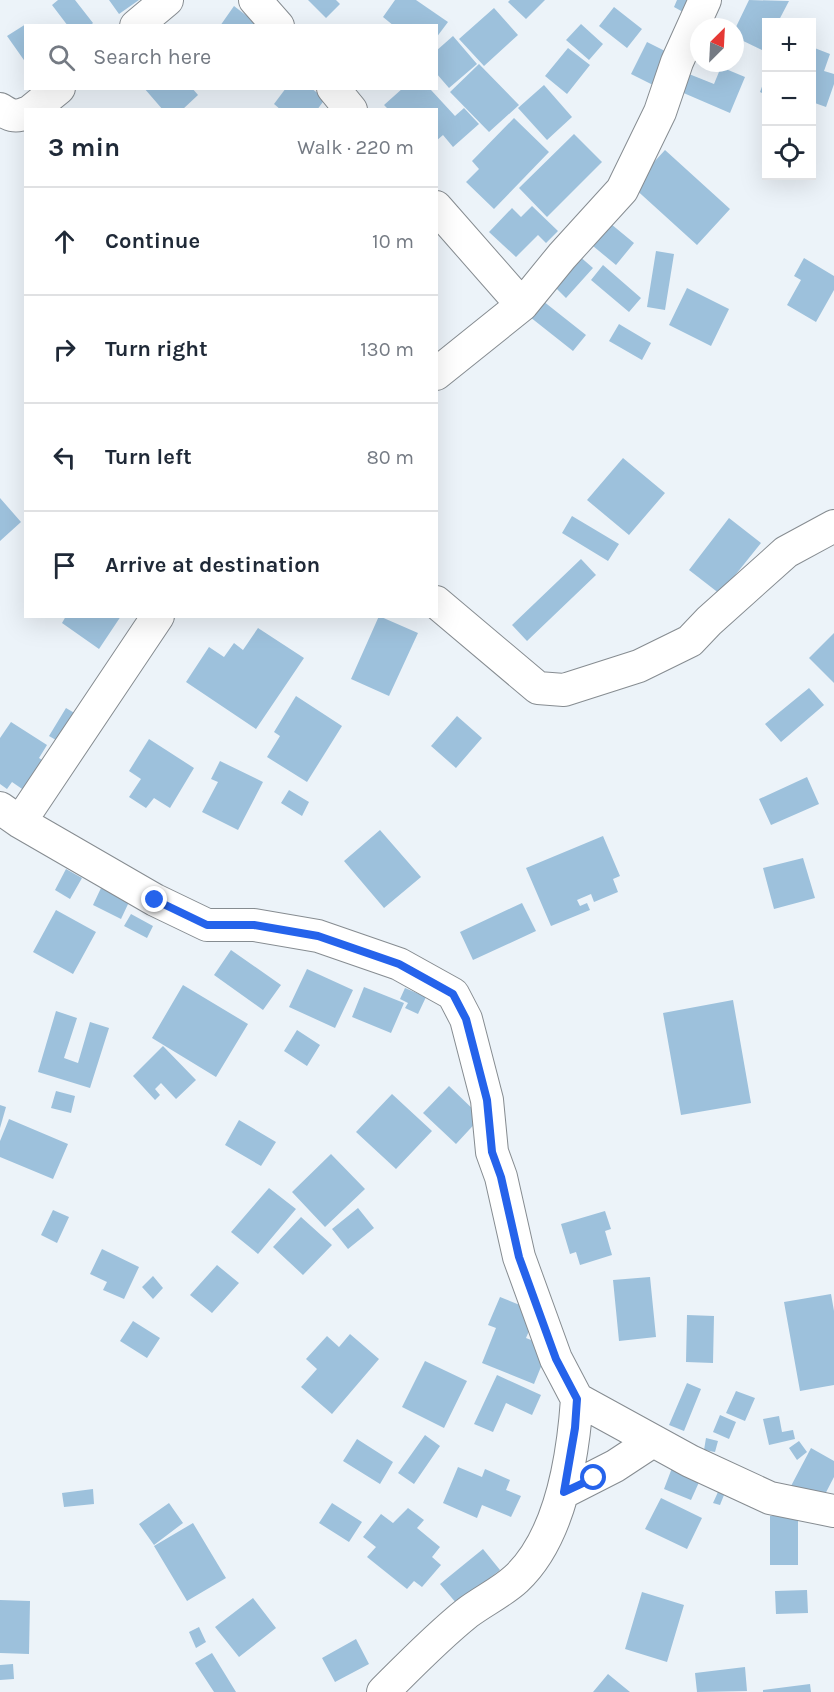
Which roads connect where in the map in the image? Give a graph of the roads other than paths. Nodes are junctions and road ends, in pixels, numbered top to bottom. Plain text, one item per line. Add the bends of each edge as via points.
1 (167, 0) edge
2 (255, 0) edge
3 (705, 0) edge
4 (138, 24) edge
5 (276, 24) edge
6 (57, 90) edge
7 (335, 90) edge
8 (34, 108) edge
9 (349, 108) edge
10 (0, 109) edge
11 (24, 114) edge
12 (438, 209) edge
13 (522, 305) junction
14 (438, 372) edge
15 (834, 525) edge
16 (438, 604) edge
17 (157, 618) edge
18 (10, 815) edge
19 (577, 1399) junction
20 (652, 1441) junction
21 (564, 1492) junction
22 (834, 1511) edge
23 (383, 1692) edge

1 - 4 street
2 - 5 street
3 - 13 street via 660,112 622,190
6 - 8 street
7 - 9 street
10 - 11 street via 10,115
12 - 13 street
13 - 14 street
15 - 16 street via 786,552 690,641 639,666 564,690 538,688
17 - 18 street
18 - 19 street via 155,900 207,925 254,925 318,936 399,964 453,994 466,1019 487,1100 492,1152 519,1257 556,1359
19 - 20 street
19 - 21 street
20 - 21 street via 605,1472
20 - 22 street via 770,1498
21 - 23 street via 544,1539 516,1579 467,1614

